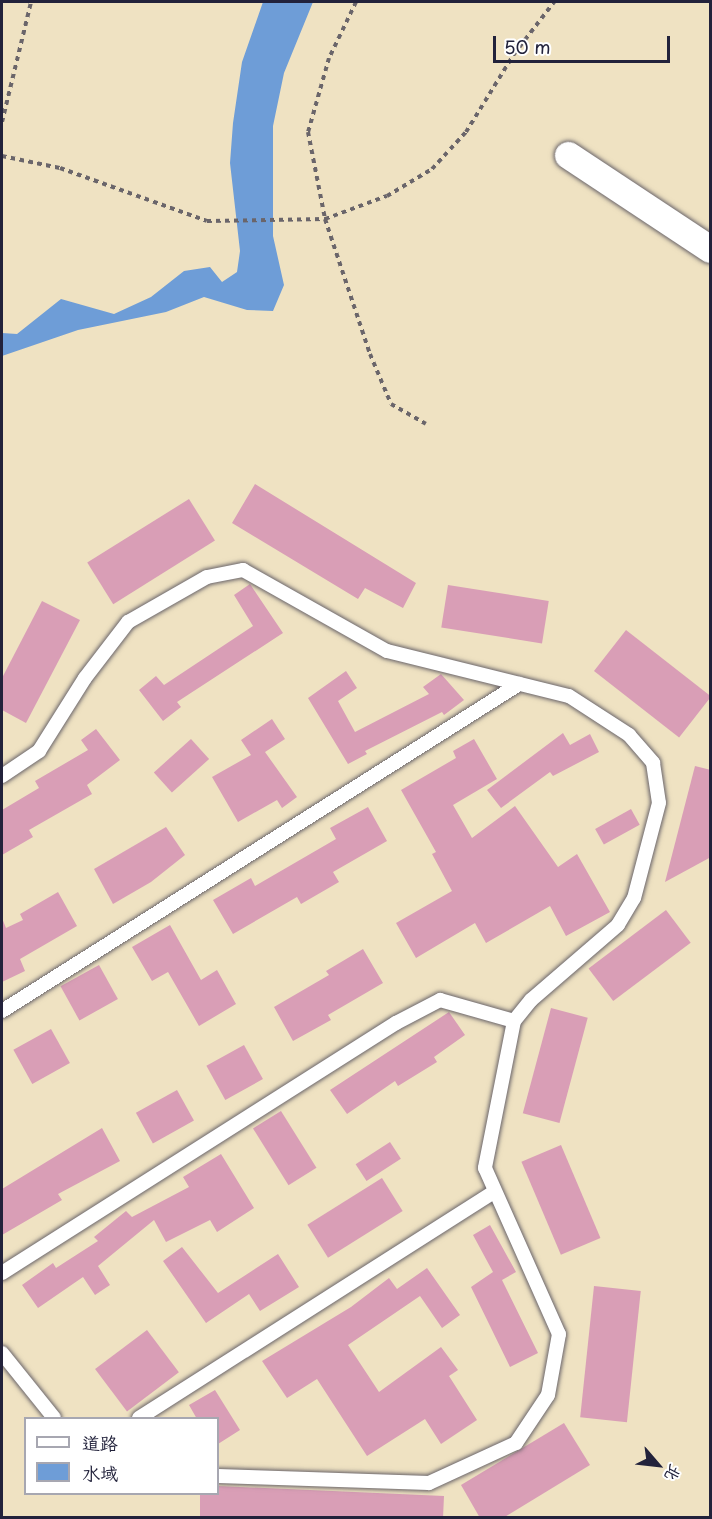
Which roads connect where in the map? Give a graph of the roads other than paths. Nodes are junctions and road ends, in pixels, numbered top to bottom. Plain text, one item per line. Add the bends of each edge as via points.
1 (568, 155) dead end
2 (711, 249) edge
3 (519, 684) junction
4 (2, 776) edge
5 (2, 1011) edge
6 (514, 1021) junction
7 (494, 1192) junction
8 (2, 1273) edge
9 (2, 1353) edge
10 (52, 1417) edge
11 (142, 1417) edge
12 (219, 1476) edge

1 - 2 street
3 - 4 lane via 387,651 243,570 207,577 128,622 85,678 39,751
3 - 5 lane
3 - 6 lane via 569,696 629,735 653,763 659,803 634,898 618,925 531,1000
6 - 7 lane via 485,1168
6 - 8 lane via 440,1000 386,1029
7 - 11 lane
7 - 12 lane via 559,1334 548,1395 516,1443 429,1484
9 - 10 lane

